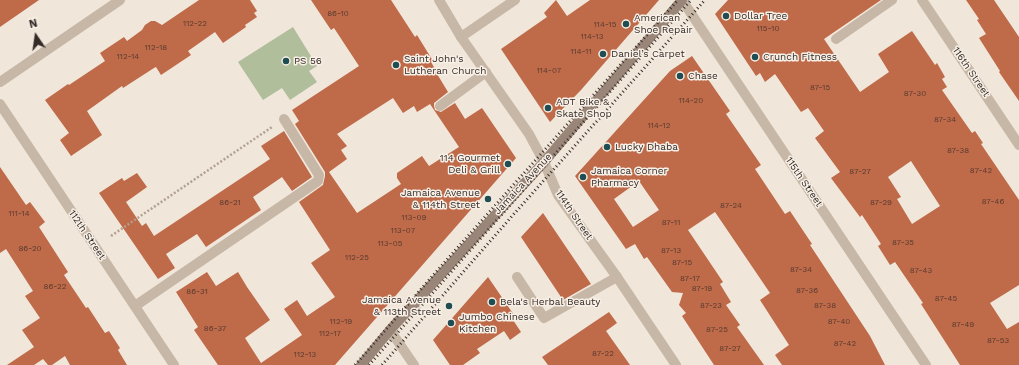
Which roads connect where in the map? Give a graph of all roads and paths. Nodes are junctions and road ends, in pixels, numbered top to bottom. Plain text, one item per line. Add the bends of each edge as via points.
1 (120, 0) edge
2 (439, 0) edge
3 (515, 0) edge
4 (682, 0) edge
5 (892, 0) edge
6 (922, 0) edge
7 (461, 37) junction
8 (836, 39) dead end
9 (486, 72) junction
10 (0, 82) edge
11 (0, 104) edge
12 (440, 106) dead end
13 (284, 119) joint
14 (1019, 145) edge
15 (544, 162) junction
16 (110, 236) dead end
17 (517, 277) dead end
18 (617, 277) junction
19 (135, 306) junction
20 (390, 330) junction
21 (174, 365) edge
22 (361, 365) edge
23 (414, 365) edge
24 (676, 365) edge
25 (926, 365) edge

1 - 10 street
2 - 7 street, 114th Street
3 - 7 street
4 - 15 main road, Jamaica Avenue
4 - 25 street, 115th Street
5 - 8 street
6 - 14 street, 116th Street
7 - 9 street, 114th Street
9 - 12 street
9 - 15 street, 114th Street via 529,134
11 - 19 street, 112th Street
13 - 16 path
13 - 19 street via 319,175 318,181
15 - 18 street, 114th Street via 558,195
15 - 20 main road, Jamaica Avenue
17 - 18 street via 544,318
18 - 24 street, 114th Street
19 - 21 street, 112th Street
20 - 22 main road, Jamaica Avenue
20 - 23 street

